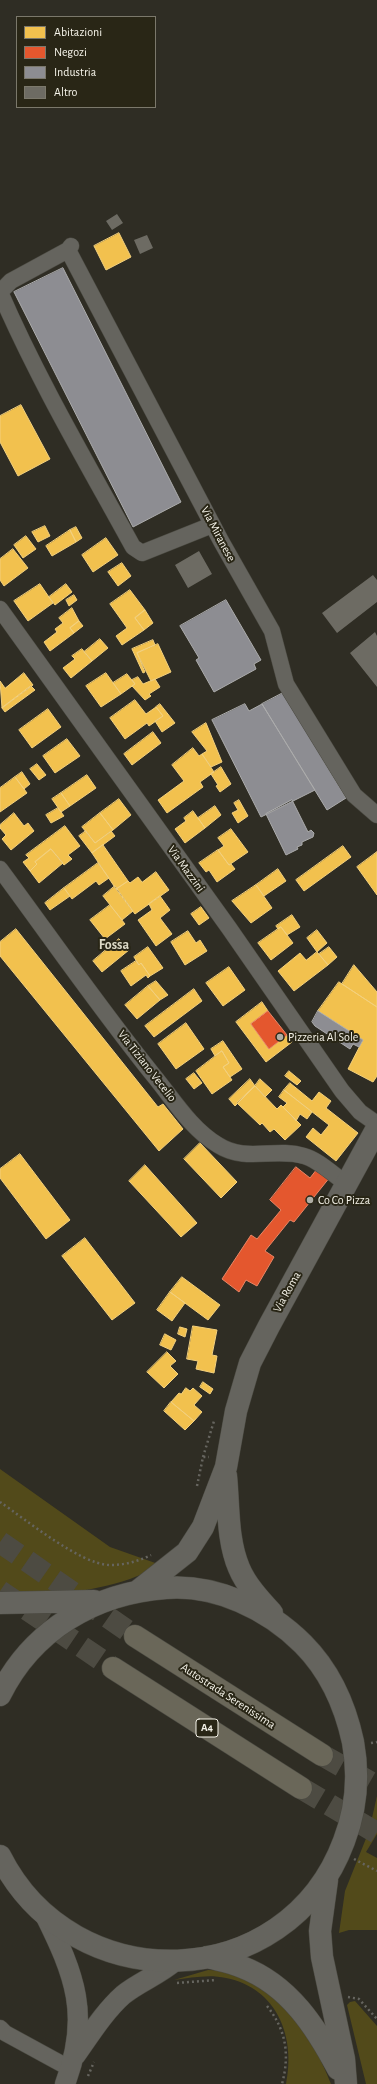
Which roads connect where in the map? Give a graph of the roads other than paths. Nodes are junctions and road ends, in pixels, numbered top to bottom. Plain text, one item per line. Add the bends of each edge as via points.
1 (212, 525) junction
2 (0, 609) edge
3 (377, 815) edge
4 (0, 869) edge
5 (377, 1124) edge
6 (377, 1128) edge
7 (347, 1184) junction
8 (226, 1463) junction
9 (138, 1591) junction
10 (101, 1601) junction
11 (0, 1603) edge
12 (286, 1628) junction
13 (135, 1636) tunnel mouth
14 (112, 1668) tunnel mouth
15 (0, 1695) edge
16 (322, 1755) tunnel mouth
17 (301, 1788) tunnel mouth
18 (0, 1856) edge
19 (328, 1874) junction
20 (44, 1913) junction
21 (207, 1957) junction
22 (175, 1961) junction
23 (0, 2028) edge
24 (75, 2072) edge
25 (346, 2084) edge

1 - 1 street, Via Miranese via 70,248 11,280 0,292 14,324 48,392 133,547 142,553
1 - 3 street, Via Miranese via 272,631 286,684 354,795
2 - 5 street, Via Mazzini via 229,928 342,1091 360,1112
4 - 7 street, Via Tiziano Vecelio via 126,1042 191,1122 217,1145 236,1153 305,1156
6 - 7 main road, Via Roma
7 - 8 main road, Via Roma via 250,1363 236,1411
8 - 9 main road via 209,1514 197,1540 177,1562
8 - 12 main road via 231,1540 239,1569 257,1596
9 - 10 main road
9 - 12 main road via 174,1587 208,1591 248,1605
10 - 11 main road
10 - 15 main road via 74,1614 36,1643 12,1673
12 - 19 main road via 309,1650 327,1674 337,1693 350,1730 355,1754 356,1781 352,1811 351,1857
13 - 16 highway, Autostrada Serenissima
14 - 17 highway, A4
18 - 20 main road via 14,1880
19 - 21 main road via 307,1904 277,1929 254,1941
19 - 25 main road via 320,1931 322,1957 344,2059
20 - 22 main road via 71,1934 101,1949 143,1959
20 - 24 street via 65,1955 76,1988 78,2006
21 - 22 main road
21 - 25 main road via 253,1972 290,1998 322,2039
22 - 24 street via 161,1973 124,1995 109,2009
23 - 24 street

